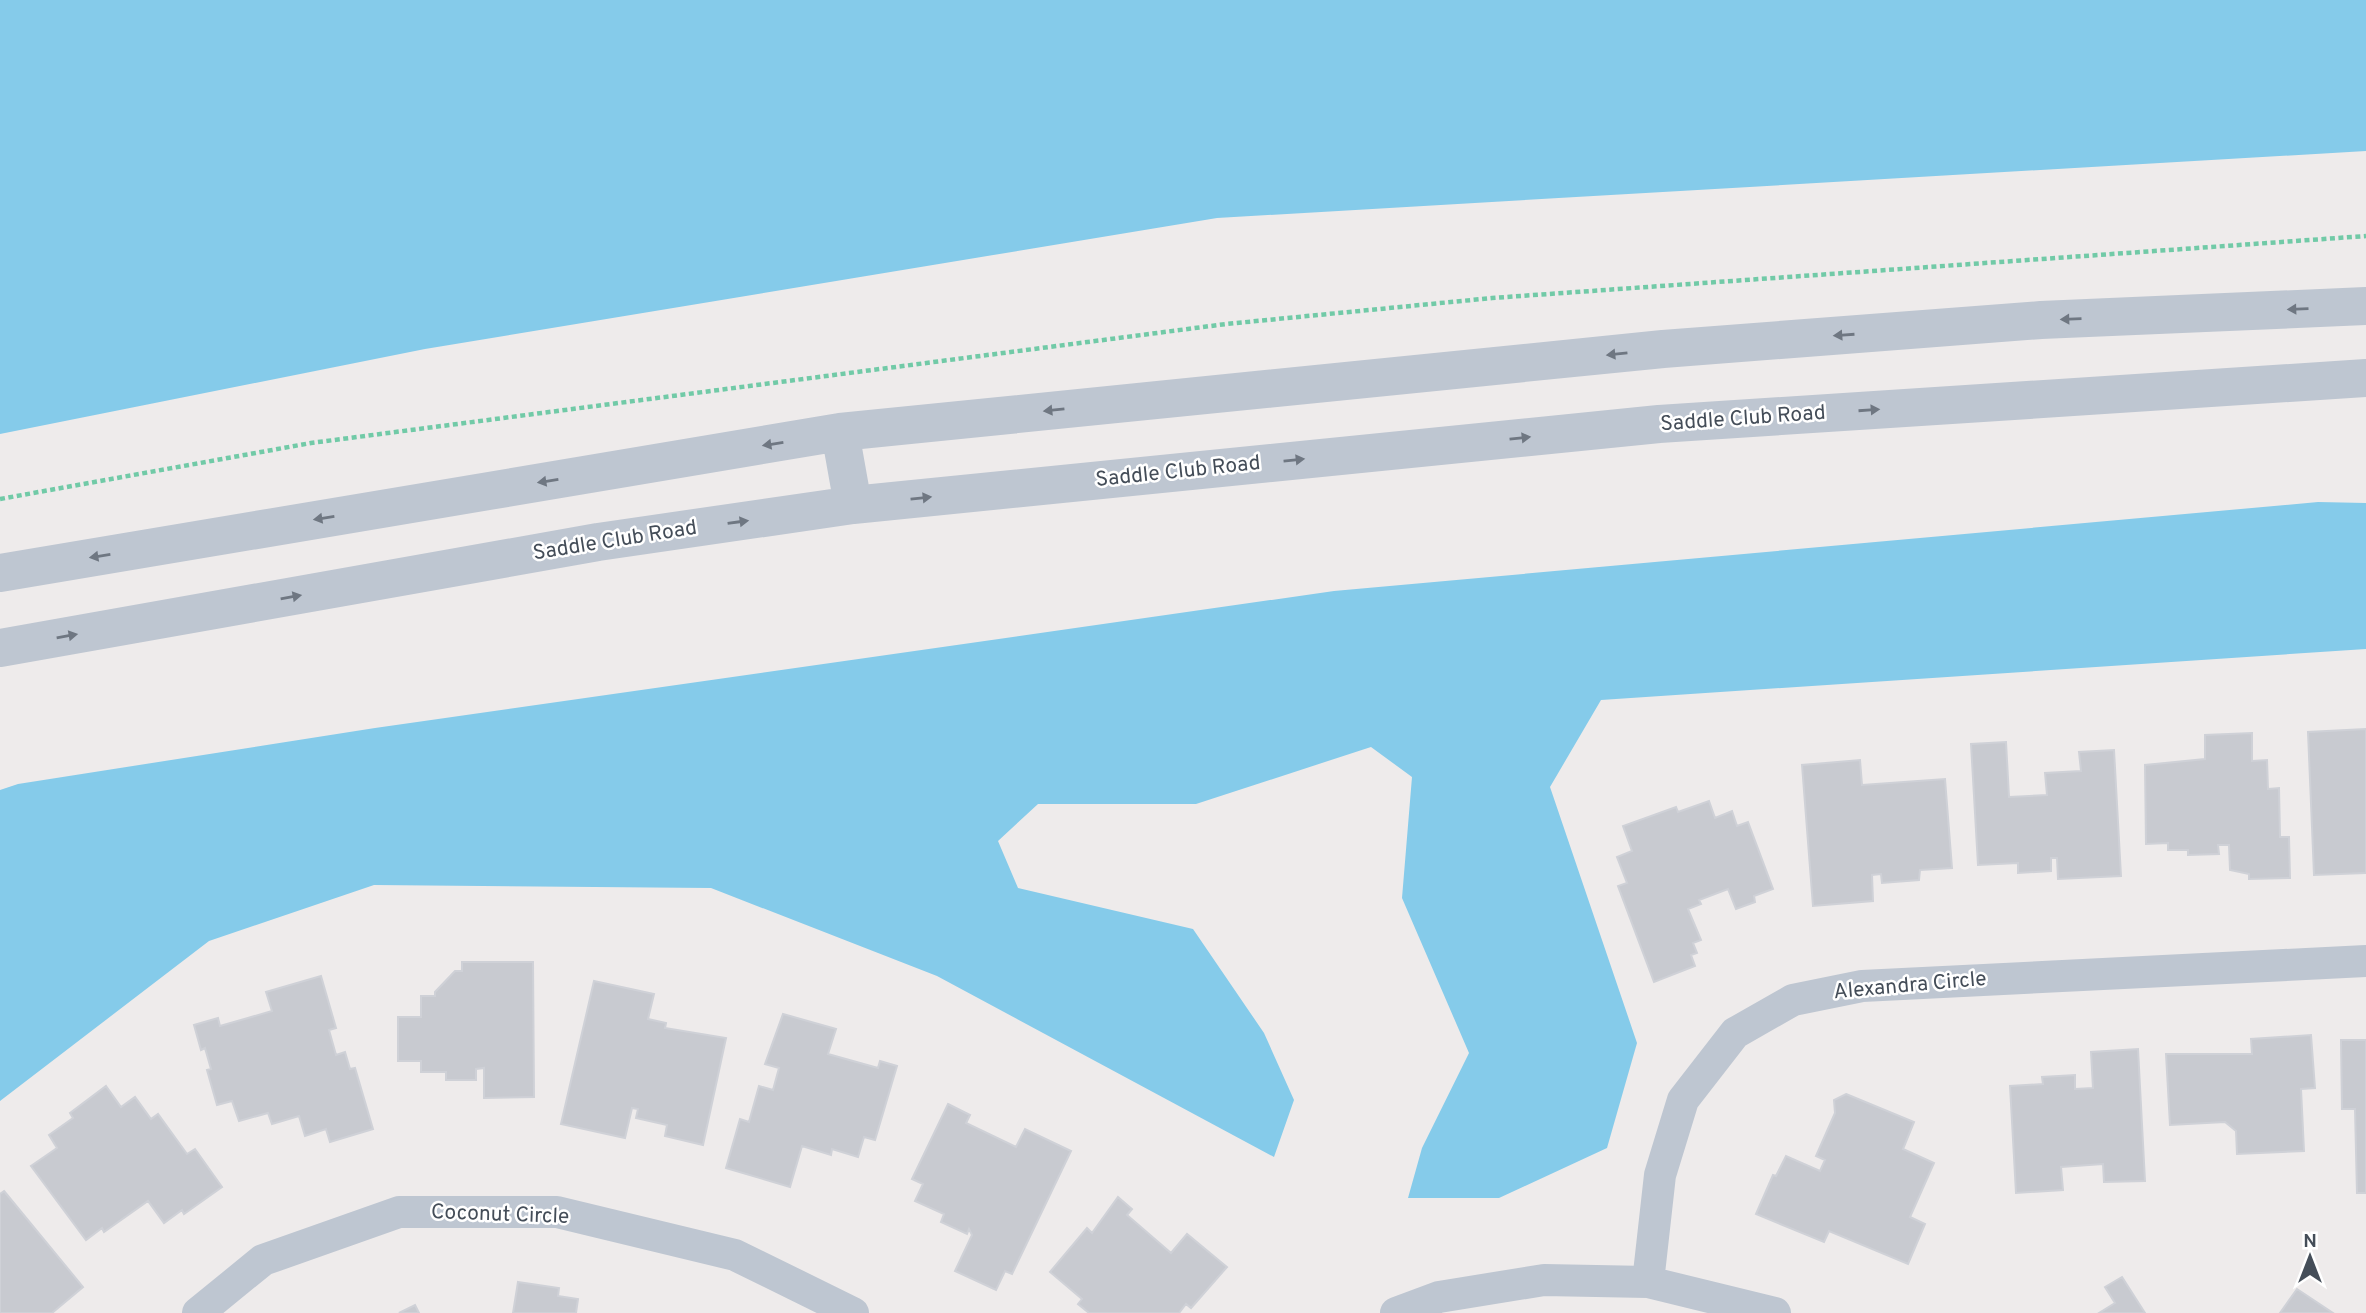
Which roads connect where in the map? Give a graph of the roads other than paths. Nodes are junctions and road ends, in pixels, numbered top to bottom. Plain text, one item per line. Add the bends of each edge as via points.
1 (2366, 306) edge
2 (2366, 378) edge
3 (840, 432) junction
4 (853, 505) junction
5 (0, 573) edge
6 (0, 648) edge
7 (2366, 961) edge
8 (1648, 1282) junction
9 (198, 1313) edge
10 (853, 1313) edge
11 (1396, 1313) edge
12 (1775, 1313) edge

1 -> 3 street via 2041,320 1663,349
4 -> 2 street, Saddle Club Road via 1659,424
3 - 4 street
3 -> 5 street
6 -> 4 street, Saddle Club Road via 598,542
7 - 8 street, Alexandra Circle via 1862,986 1793,999 1735,1033 1684,1100 1660,1175
8 - 11 street via 1544,1280 1439,1297
8 - 12 street
9 - 10 street, Coconut Circle via 263,1260 399,1212 557,1212 734,1255

